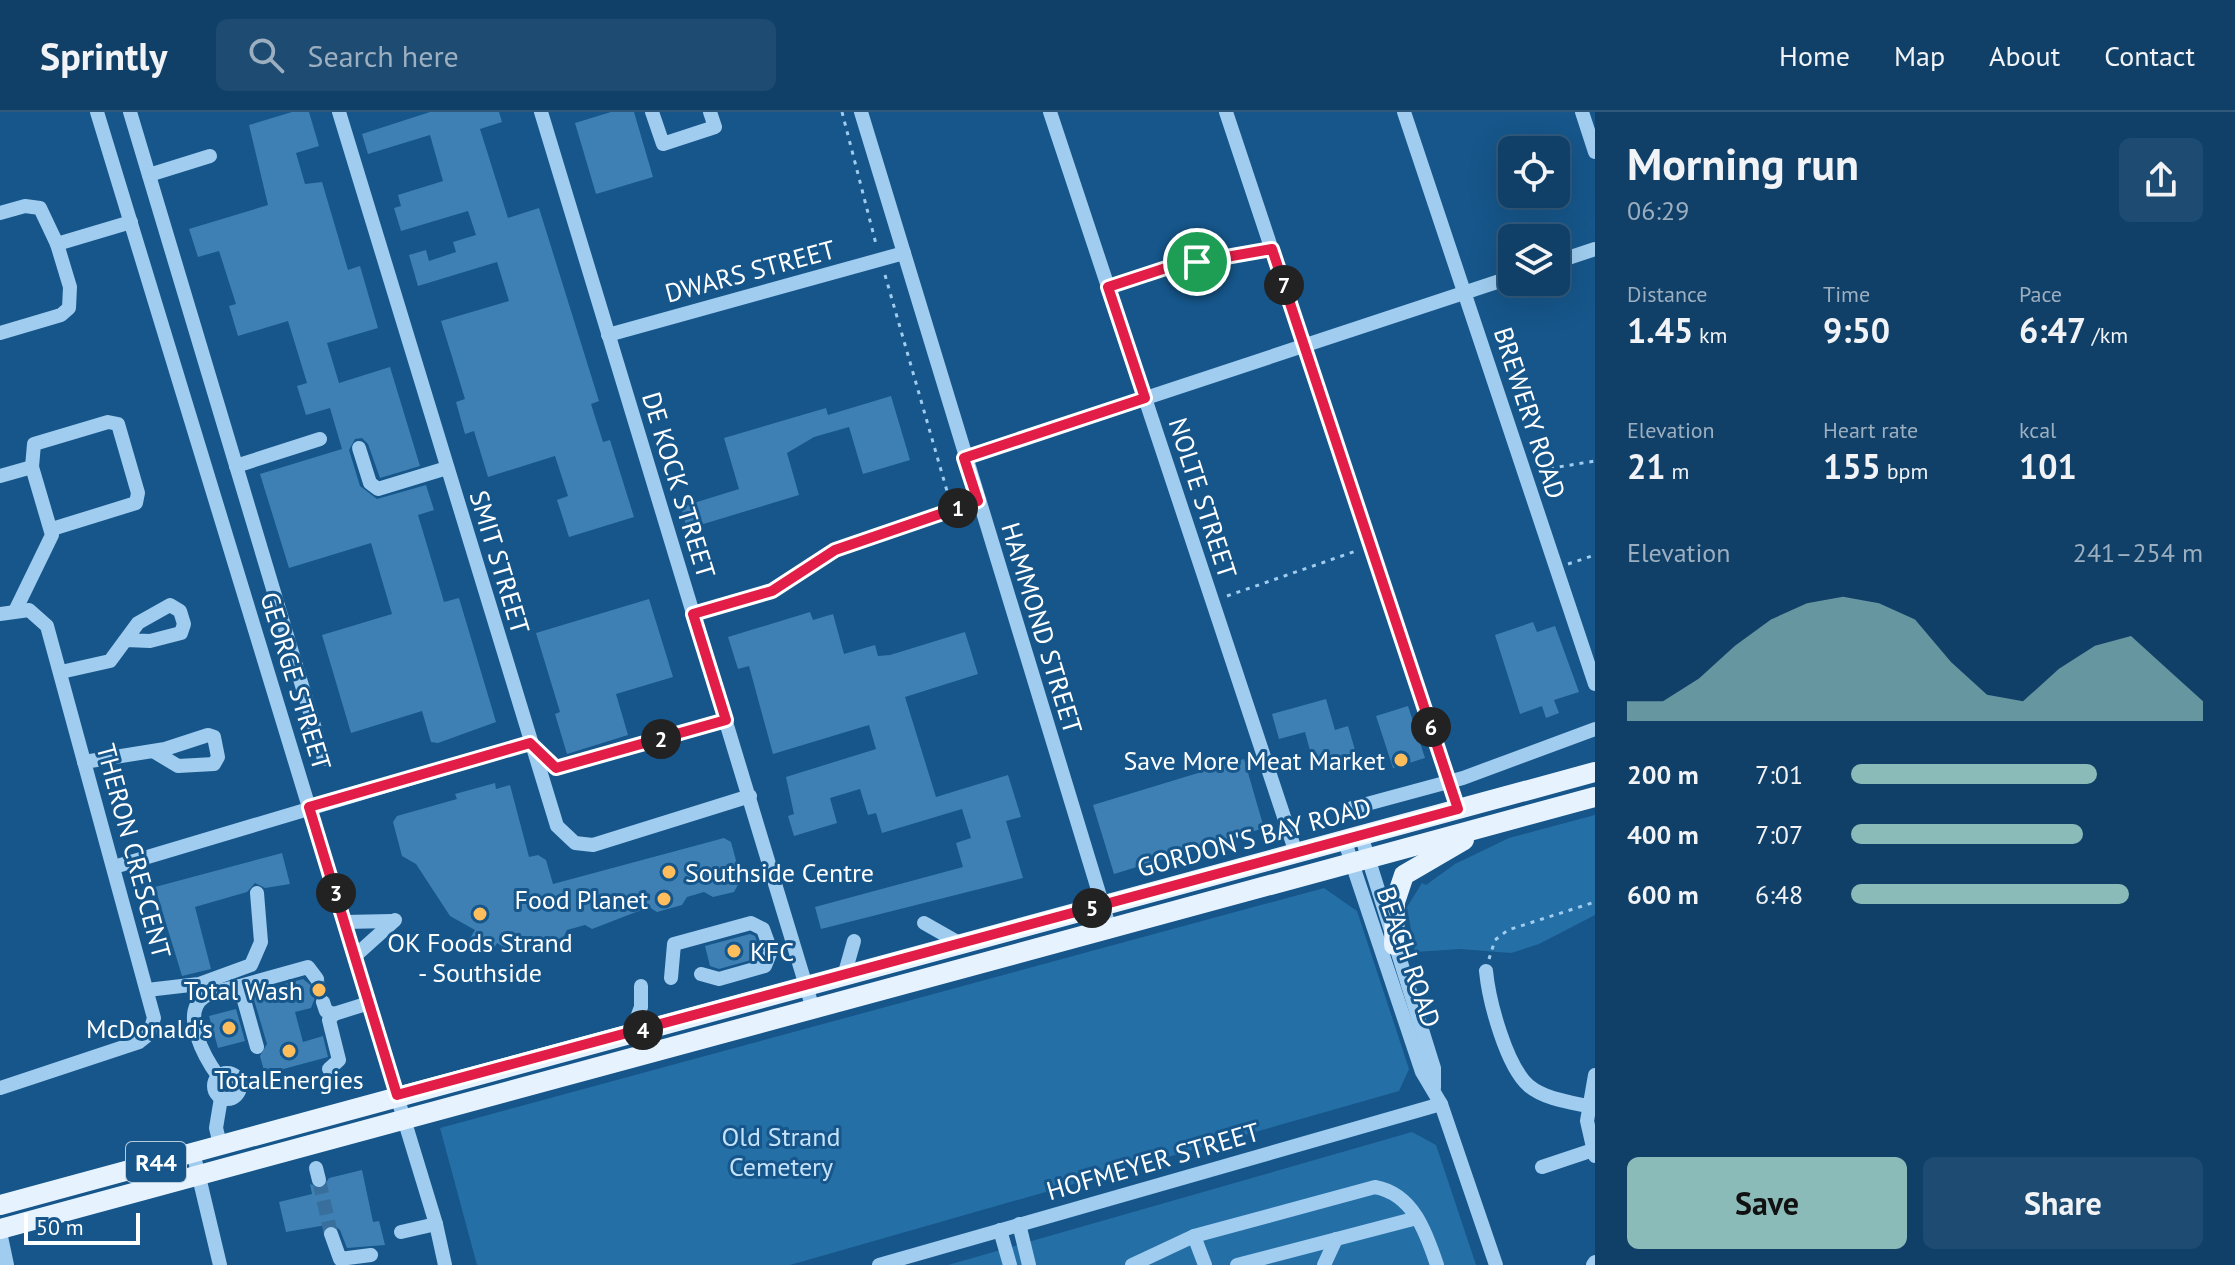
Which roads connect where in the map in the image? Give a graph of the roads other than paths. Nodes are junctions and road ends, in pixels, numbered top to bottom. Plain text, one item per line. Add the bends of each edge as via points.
1 (97, 112) edge
2 (130, 112) edge
3 (339, 112) edge
4 (541, 112) edge
5 (652, 112) edge
6 (710, 112) edge
7 (861, 112) edge
8 (1050, 112) edge
9 (1226, 112) edge
10 (1404, 112) edge
11 (1582, 112) edge
12 (1595, 152) edge
13 (210, 156) dead end
14 (149, 175) junction
15 (0, 213) edge
16 (131, 222) junction
17 (57, 244) junction
18 (1595, 249) edge
19 (904, 253) junction
20 (1570, 257) edge
21 (1498, 281) edge
22 (1464, 292) junction
23 (0, 333) edge
24 (608, 335) junction
25 (1304, 345) junction
26 (203, 357) junction
27 (175, 366) junction
28 (1145, 398) junction
29 (320, 439) dead end
30 (359, 448) dead end
31 (964, 458) junction
32 (236, 466) junction
33 (32, 467) junction
34 (447, 468) junction
35 (0, 476) edge
36 (978, 501) junction
37 (52, 529) junction
38 (16, 609) junction
39 (0, 614) edge
40 (693, 614) junction
41 (126, 640) junction
42 (294, 658) junction
43 (266, 666) junction
44 (61, 672) junction
45 (1595, 684) edge
46 (1595, 729) edge
47 (530, 743) junction
48 (153, 751) junction
49 (324, 759) dead end
50 (84, 762) junction
51 (1595, 772) edge
52 (1450, 782) junction
53 (750, 796) junction
54 (1595, 797) edge
55 (309, 807) junction
56 (1352, 808) dead end
57 (1458, 809) junction
58 (1484, 827) junction
59 (1352, 837) junction
60 (1296, 853) junction
61 (1359, 860) junction
62 (114, 867) junction
63 (257, 893) dead end
64 (1103, 905) junction
65 (344, 922) junction
66 (924, 923) dead end
67 (1110, 929) junction
68 (854, 941) dead end
69 (961, 944) junction
70 (1394, 945) junction
71 (355, 956) junction
72 (1486, 971) road end
73 (701, 974) dead end
74 (844, 976) junction
75 (671, 978) dead end
76 (317, 979) dead end
77 (240, 986) junction
78 (641, 986) dead end
79 (807, 987) junction
80 (147, 990) junction
81 (323, 1002) tunnel mouth
82 (369, 1003) junction
83 (813, 1009) junction
84 (334, 1014) junction
85 (631, 1033) junction
86 (257, 1047) dead end
87 (329, 1069) dead end
88 (1595, 1075) edge
89 (218, 1076) junction
90 (0, 1088) edge
91 (1434, 1088) junction
92 (397, 1095) junction
93 (221, 1098) junction
94 (1441, 1104) junction
95 (1588, 1106) junction
96 (404, 1119) junction
97 (220, 1144) junction
98 (193, 1152) junction
99 (1594, 1153) edge
100 (1542, 1167) dead end
101 (199, 1173) junction
102 (0, 1205) edge
103 (1417, 1218) junction
104 (436, 1224) junction
105 (1019, 1224) junction
106 (0, 1230) edge
107 (1000, 1230) junction
108 (401, 1232) dead end
109 (331, 1234) tunnel mouth
110 (1194, 1236) junction
111 (1336, 1239) junction
112 (371, 1255) dead end
113 (1009, 1261) edge
114 (7, 1265) edge
115 (220, 1265) edge
116 (445, 1265) edge
117 (879, 1265) edge
118 (1029, 1265) edge
119 (1132, 1265) edge
120 (1205, 1265) edge
121 (1237, 1265) edge
122 (1324, 1265) edge
123 (1437, 1265) edge
124 (1496, 1265) edge

1 - 16 street, GEORGE STREET
2 - 14 street, GEORGE STREET
3 - 34 street, SMIT STREET
4 - 24 street, DE KOCK STREET
5 - 6 street via 663,144 715,127
7 - 19 street, HAMMOND STREET
8 - 28 street, NOLTE STREET
9 - 25 street
10 - 22 street, BREWERY ROAD
11 - 12 street
13 - 14 street
14 - 26 street, GEORGE STREET
15 - 17 street via 40,208
16 - 17 street
16 - 27 street, GEORGE STREET
17 - 23 street via 70,287 69,308
18 - 20 street
19 - 24 street, DWARS STREET
19 - 31 street, HAMMOND STREET
21 - 22 street
22 - 25 street
22 - 45 street, BREWERY ROAD
24 - 40 street, DE KOCK STREET
25 - 28 street
25 - 52 street
26 - 27 street
26 - 32 street, GEORGE STREET
27 - 43 street, GEORGE STREET
28 - 31 street
28 - 60 street, NOLTE STREET
29 - 32 street
30 - 34 street via 370,483 378,489
31 - 36 street, HAMMOND STREET
32 - 42 street, GEORGE STREET
33 - 35 street
33 - 37 street
33 - 37 street via 31,451 40,439 108,422 119,427 138,493 136,503
34 - 47 street, SMIT STREET
36 - 40 street via 835,550 772,591
36 - 64 street, HAMMOND STREET
37 - 38 street
38 - 39 street
38 - 44 street, THERON CRESCENT via 29,610 44,621
40 - 53 street, DE KOCK STREET
41 - 41 street via 138,623 170,605 180,611 181,633 150,641
41 - 44 street via 110,661
42 - 43 street
42 - 49 street, GEORGE STREET
43 - 55 street, GEORGE STREET
44 - 50 street, THERON CRESCENT
46 - 52 street
47 - 53 street, SMIT STREET via 557,826 568,839 584,845
47 - 55 street
48 - 48 street via 211,735 218,757 214,764 178,766
48 - 50 street
50 - 62 street, THERON CRESCENT
51 - 57 main road, GORDON'S BAY ROAD / R44
52 - 56 street
52 - 57 street
53 - 79 street, DE KOCK STREET
54 - 58 main road, GORDON'S BAY ROAD / R44
55 - 62 street
55 - 65 street, GEORGE STREET
57 - 59 main road, GORDON'S BAY ROAD / R44
58 - 61 main road, GORDON'S BAY ROAD / R44
58 - 70 main road via 1404,875 1395,902
59 - 60 main road, GORDON'S BAY ROAD / R44
59 - 61 street, BEACH ROAD
60 - 64 main road, GORDON'S BAY ROAD / R44
61 - 67 main road, GORDON'S BAY ROAD / R44
61 - 70 street, BEACH ROAD
61 - 91 street, BEACH ROAD via 1422,1072
62 - 80 street, THERON CRESCENT
63 - 80 street via 261,942 251,965 199,984
64 - 67 street, HAMMOND STREET
64 - 69 main road, GORDON'S BAY ROAD / R44
65 - 71 street, GEORGE STREET
65 - 71 street via 395,920
66 - 69 street
67 - 83 main road, GORDON'S BAY ROAD / R44
68 - 74 street
69 - 74 main road, GORDON'S BAY ROAD / R44
70 - 91 street, BEACH ROAD via 1434,1068
71 - 82 street, GEORGE STREET
72 - 95 street via 1488,994 1522,1079 1539,1093
73 - 75 street via 719,979 765,966 771,951 763,929 751,923 674,944
74 - 79 main road, GORDON'S BAY ROAD / R44
76 - 77 street via 308,967
77 - 86 street
77 - 89 street via 205,996 194,1013 205,1058
78 - 85 street via 641,1007
79 - 83 street, DE KOCK STREET
79 - 85 main road, GORDON'S BAY ROAD / R44
80 - 90 street, THERON CRESCENT via 154,1018 145,1039
81 - 84 street
82 - 84 street
82 - 92 street, GEORGE STREET
83 - 96 main road, GORDON'S BAY ROAD / R44
84 - 87 street via 329,1020 339,1060
85 - 92 main road, GORDON'S BAY ROAD / R44
88 - 95 street
89 - 93 street via 213,1085
89 - 93 street via 228,1072 239,1082 235,1096
91 - 94 street, BEACH ROAD
92 - 96 street, GEORGE STREET
92 - 97 main road, GORDON'S BAY ROAD / R44
93 - 97 street via 216,1128
94 - 105 street, HOFMEYER STREET
94 - 124 street, BEACH ROAD
95 - 99 street
96 - 101 main road, GORDON'S BAY ROAD / R44
96 - 104 street, GEORGE STREET
97 - 98 main road, GORDON'S BAY ROAD / R44
98 - 101 street
98 - 102 main road, GORDON'S BAY ROAD / R44
99 - 100 street
101 - 106 main road, GORDON'S BAY ROAD / R44
101 - 115 street
103 - 110 street via 1401,1198 1375,1187
103 - 111 street
103 - 123 street
104 - 108 street
104 - 116 street, GEORGE STREET
105 - 107 street, HOFMEYER STREET
105 - 118 street
106 - 114 street
107 - 113 street
107 - 117 street, HOFMEYER STREET
109 - 112 street via 340,1259
110 - 119 street
110 - 120 street
111 - 121 street
111 - 122 street

